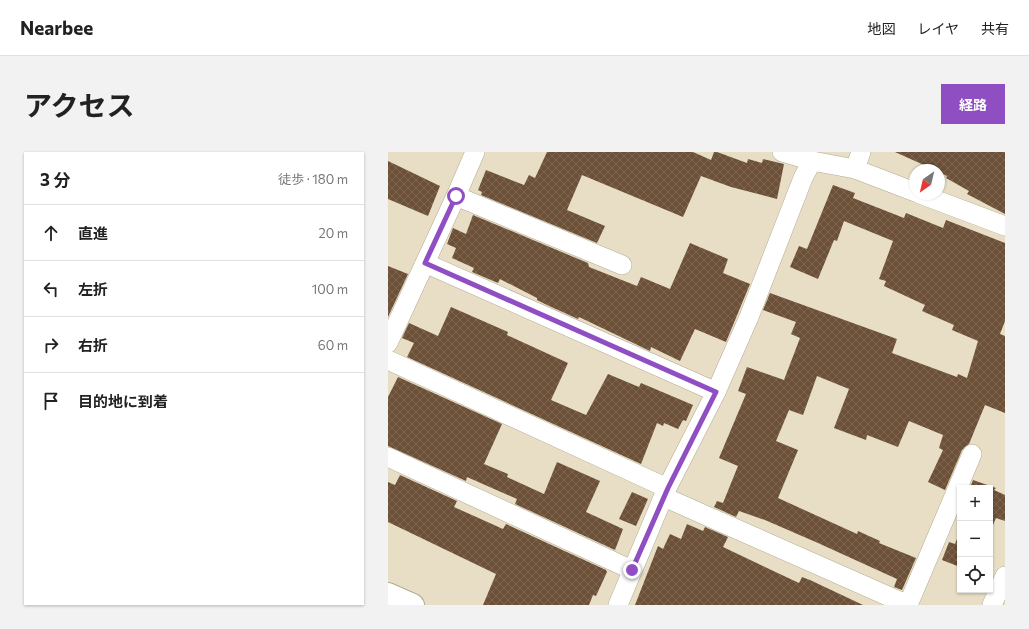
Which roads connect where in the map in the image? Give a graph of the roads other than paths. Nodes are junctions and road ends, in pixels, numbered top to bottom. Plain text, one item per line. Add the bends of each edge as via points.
1 (475, 152) edge
2 (782, 152) edge
3 (812, 161) junction
4 (858, 161) edge
5 (909, 189) edge
6 (456, 196) junction
7 (936, 200) edge
8 (1005, 226) edge
9 (425, 263) junction
10 (622, 265) dead end
11 (388, 343) edge
12 (388, 360) edge
13 (716, 392) junction
14 (972, 454) dead end
15 (388, 457) edge
16 (666, 492) junction
17 (632, 570) junction
18 (1005, 576) edge
19 (388, 594) edge
20 (413, 605) edge
21 (618, 605) edge
22 (992, 605) edge

1 - 6 street
2 - 3 street
3 - 4 street
3 - 13 street
4 - 5 street
6 - 9 street
6 - 10 street
7 - 8 street
9 - 11 street
9 - 13 street
12 - 16 street
13 - 16 street
14 - 16 street via 908,605
15 - 17 street
16 - 17 street
17 - 21 street
18 - 22 street
19 - 20 street

